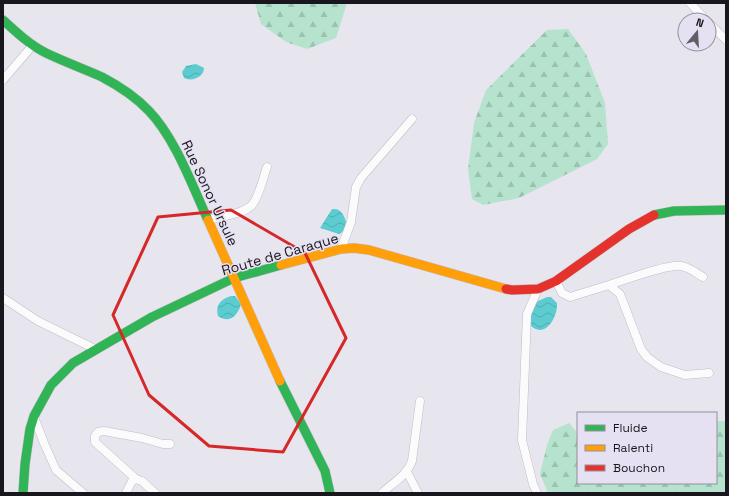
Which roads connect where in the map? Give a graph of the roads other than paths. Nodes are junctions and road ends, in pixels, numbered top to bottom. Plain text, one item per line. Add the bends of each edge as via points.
1 (690, 3) edge
2 (698, 12) edge
3 (3, 20) edge
4 (717, 31) edge
5 (726, 40) edge
6 (33, 45) junction
7 (3, 80) edge
8 (412, 118) dead end
9 (267, 167) dead end
10 (726, 210) edge
11 (207, 220) junction
12 (341, 249) junction
13 (703, 277) dead end
14 (234, 278) junction
15 (556, 281) junction
16 (609, 285) junction
17 (538, 289) junction
18 (3, 298) edge
19 (95, 349) junction
20 (709, 373) dead end
21 (420, 401) dead end
22 (34, 416) junction
23 (170, 444) dead end
24 (407, 472) junction
25 (136, 478) junction
26 (23, 493) edge
27 (82, 493) edge
28 (126, 493) edge
29 (155, 493) edge
30 (330, 493) edge
31 (382, 493) edge
32 (418, 493) edge
33 (537, 493) edge

1 - 2 street
3 - 6 street, Rue Sonor Ursule
4 - 5 street
6 - 7 street
6 - 11 street, Rue Sonor Ursule via 118,86 149,110 179,156
8 - 12 street via 356,187 352,218
9 - 11 street via 251,206
10 - 15 street, Route de Caraque via 674,212 647,218
11 - 14 street, Rue Sonor Ursule
12 - 14 street, Route de Caraque
12 - 17 street, Route de Caraque via 369,250 512,290
13 - 16 street via 690,269 676,266
14 - 19 street, Route de Caraque via 152,317
14 - 30 street, Rue Sonor Ursule via 274,369 325,471
15 - 16 street via 562,293 570,297
15 - 17 street, Route de Caraque
16 - 20 street via 620,294 641,349 647,357 661,367 685,375
17 - 33 street via 527,314 522,440 532,484
18 - 19 street via 38,320
19 - 22 street, Route de Caraque via 73,363 51,385
21 - 24 street via 412,461
22 - 26 street, Route de Caraque via 30,429
22 - 27 street via 56,470
23 - 25 street via 98,432 95,436 96,442
24 - 31 street
24 - 32 street
25 - 28 street
25 - 29 street

